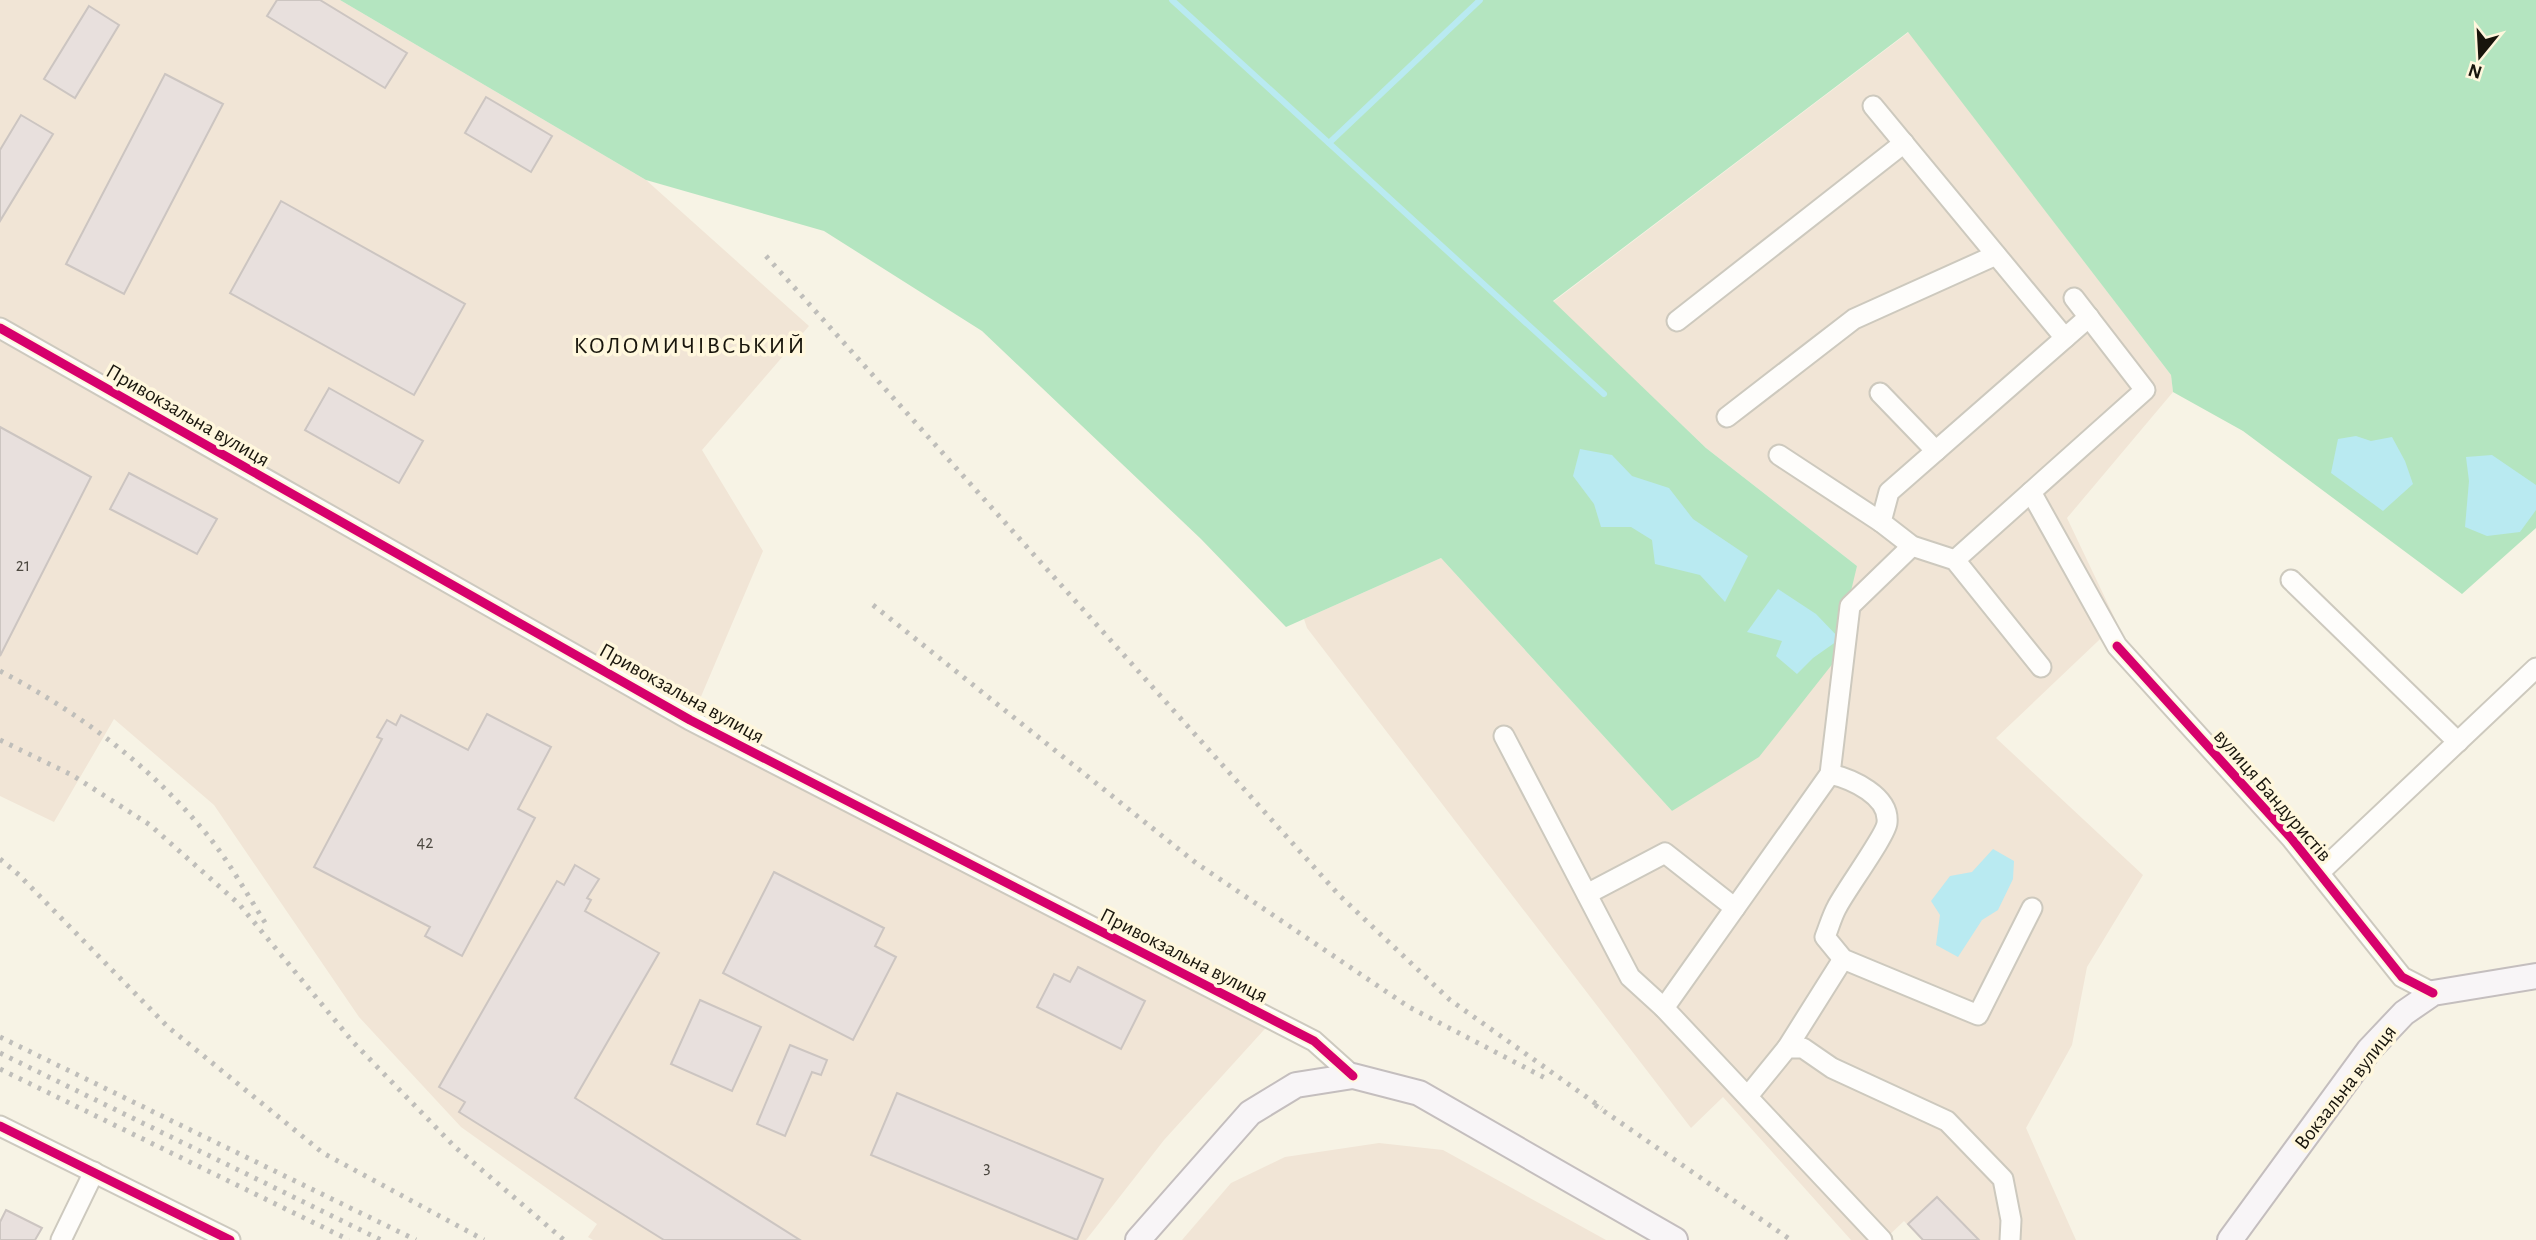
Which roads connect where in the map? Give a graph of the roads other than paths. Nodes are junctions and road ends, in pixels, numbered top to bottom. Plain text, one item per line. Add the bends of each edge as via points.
1 (1873, 106) dead end
2 (1903, 143) junction
3 (1996, 255) junction
4 (2074, 299) dead end
5 (2089, 317) junction
6 (1677, 321) dead end
7 (0, 328) edge
8 (2065, 338) junction
9 (1880, 393) dead end
10 (1727, 418) dead end
11 (1936, 452) junction
12 (1779, 455) dead end
13 (2031, 492) junction
14 (1881, 522) junction
15 (1912, 546) junction
16 (1955, 559) junction
17 (2291, 580) dead end
18 (2041, 667) dead end
19 (2536, 668) edge
20 (1504, 736) dead end
21 (2458, 742) junction
22 (1830, 774) junction
23 (2319, 873) junction
24 (1587, 894) junction
25 (1735, 908) junction
26 (2032, 908) dead end
27 (1843, 959) junction
28 (2536, 976) edge
29 (2433, 993) junction
30 (1664, 1008) junction
31 (1787, 1048) junction
32 (1353, 1076) junction
33 (1748, 1096) junction
34 (2, 1131) edge
35 (94, 1172) junction
36 (61, 1240) edge
37 (230, 1240) edge
38 (1138, 1240) edge
39 (1675, 1240) edge
40 (1882, 1240) edge
41 (2010, 1240) edge
42 (2230, 1240) edge

1 - 2 street
2 - 3 street
2 - 6 street
3 - 8 street
3 - 10 street via 1854,319
4 - 5 street
5 - 8 street
5 - 13 street via 2145,390
7 - 32 street, Привокзальна вулиця via 690,720 1314,1041
8 - 11 street
9 - 11 street
11 - 14 street via 1889,492
12 - 14 street
13 - 16 street
13 - 23 street, вулиця Бандуристів via 2117,646
14 - 15 street
15 - 16 street
15 - 22 street via 1850,606
16 - 18 street
17 - 21 street
19 - 21 street, вулиця Бандуристів
20 - 24 street
21 - 23 street, вулиця Бандуристів
22 - 25 street
22 - 27 street via 1866,789 1885,807 1888,825 1836,908 1825,937
23 - 29 street, вулиця Бандуристів via 2402,977
24 - 25 street via 1665,853
24 - 30 street via 1630,976
25 - 30 street
26 - 27 street via 1978,1015
27 - 31 street
28 - 29 main road, Вокзальна вулиця
29 - 42 main road, Вокзальна вулиця via 2404,1013 2369,1050
30 - 33 street
31 - 33 street
31 - 41 street via 1803,1048 1832,1068 1947,1121 2003,1179
32 - 38 main road via 1296,1086 1250,1113
32 - 39 main road, Привокзальна вулиця via 1419,1093
33 - 40 street
34 - 35 street
35 - 36 street
35 - 37 street

